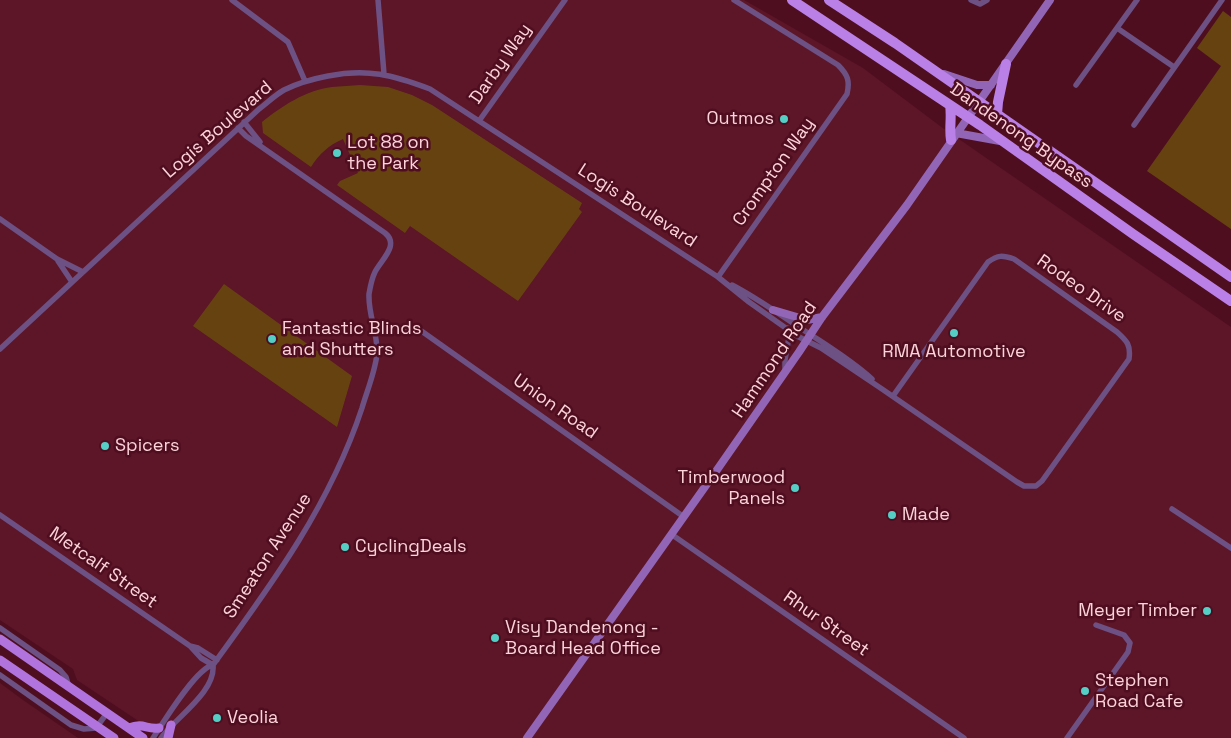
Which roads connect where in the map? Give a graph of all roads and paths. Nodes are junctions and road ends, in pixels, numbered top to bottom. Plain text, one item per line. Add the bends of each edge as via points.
1 (232, 0) edge
2 (378, 0) edge
3 (565, 0) edge
4 (734, 0) edge
5 (792, 0) edge
6 (829, 0) edge
7 (971, 0) edge
8 (987, 0) edge
9 (1050, 0) edge
10 (1137, 0) edge
11 (1222, 0) edge
12 (1117, 28) junction
13 (1006, 64) junction
14 (1174, 67) junction
15 (935, 71) junction
16 (384, 74) junction
17 (305, 81) junction
18 (991, 85) junction
19 (1076, 85) dead end
20 (978, 102) junction
21 (950, 105) junction
22 (997, 114) junction
23 (968, 117) junction
24 (479, 121) junction
25 (244, 122) junction
26 (1134, 125) dead end
27 (238, 128) junction
28 (954, 136) junction
29 (1002, 141) junction
30 (262, 146) junction
31 (0, 219) edge
32 (57, 259) junction
33 (83, 272) junction
34 (1231, 277) edge
35 (721, 279) junction
36 (72, 282) junction
37 (1231, 301) edge
38 (773, 310) junction
39 (822, 317) junction
40 (787, 328) junction
41 (406, 329) dead end
42 (808, 338) junction
43 (0, 349) edge
44 (785, 372) junction
45 (893, 396) junction
46 (1172, 509) dead end
47 (0, 514) edge
48 (684, 517) junction
49 (672, 534) junction
50 (1231, 548) edge
51 (1096, 625) dead end
52 (0, 628) edge
53 (0, 639) edge
54 (190, 646) junction
55 (0, 660) edge
56 (217, 660) junction
57 (213, 665) junction
58 (0, 675) edge
59 (68, 687) junction
60 (107, 713) junction
61 (171, 725) junction
62 (98, 727) junction
63 (129, 728) junction
64 (159, 728) junction
65 (114, 738) edge
66 (143, 738) edge
67 (153, 738) edge
68 (161, 738) edge
69 (168, 738) edge
70 (527, 738) edge
71 (964, 738) edge
72 (1067, 738) edge

1 - 17 street via 288,42
2 - 16 street
3 - 24 street, Darby Way
4 - 35 street, Crompton Way via 838,66 850,83 847,94
5 - 21 highway, Dandenong Bypass
6 - 15 highway, Dandenong Bypass
7 - 8 street via 980,4
9 - 13 main road, Hammond Road
10 - 12 street
11 - 14 street
12 - 14 street
12 - 19 street
13 - 18 main road, Hammond Road
13 - 22 highway
14 - 26 street
15 - 18 main road via 969,83
15 - 20 highway, Dandenong Bypass
16 - 17 street, Logis Boulevard via 345,72
16 - 24 street, Logis Boulevard via 430,90
17 - 25 street, Logis Boulevard via 282,91
18 - 20 main road, Hammond Road
20 - 22 highway, Dandenong Bypass
20 - 23 main road, Hammond Road
21 - 23 highway, Dandenong Bypass
21 - 28 highway via 950,130
22 - 34 highway, Dandenong Bypass
23 - 28 main road, Hammond Road
23 - 29 highway, Dandenong Bypass
24 - 35 street, Logis Boulevard
25 - 27 street, Logis Boulevard
25 - 30 street, Smeaton Avenue
27 - 30 street, Smeaton Avenue
27 - 33 street, Logis Boulevard
28 - 29 main road
28 - 39 main road, Hammond Road via 907,205
29 - 37 highway, Dandenong Bypass
30 - 56 street, Smeaton Avenue via 386,233 391,244 374,273 369,294 377,355 343,458 291,556
31 - 32 street
32 - 33 street
32 - 36 street
33 - 36 street, Logis Boulevard
35 - 38 street, Logis Boulevard
35 - 40 street, Logis Boulevard
36 - 43 street, Logis Boulevard
38 - 39 main road via 806,320
38 - 42 street, Logis Boulevard
39 - 42 main road, Hammond Road
40 - 42 street, Logis Boulevard
40 - 44 street
41 - 48 street, Union Road via 420,330
42 - 44 main road, Hammond Road
42 - 45 street, Rodeo Drive
44 - 48 main road, Hammond Road
45 - 45 street, Rodeo Drive via 1017,482 1036,486 1122,370 1130,350 1128,342 1118,332 1014,259 997,256 988,262
46 - 50 street
47 - 54 street, Metcalf Street
48 - 49 main road, Hammond Road
49 - 70 main road, Hammond Road
49 - 71 street, Rhur Street
51 - 72 street via 1124,635 1130,644 1128,652
52 - 59 street via 60,670
53 - 59 main road
54 - 56 street, Metcalf Street
54 - 57 street, Metcalf Street
55 - 62 main road
56 - 57 street, Smeaton Avenue
57 - 61 street, Smeaton Avenue via 212,674 200,696
57 - 64 street, Smeaton Avenue via 195,678
58 - 62 street via 71,725
59 - 60 main road
60 - 62 street
60 - 63 main road
61 - 68 street, Smeaton Avenue
61 - 69 main road
62 - 65 main road
63 - 64 main road via 138,725
63 - 66 main road
64 - 67 street, Smeaton Avenue

